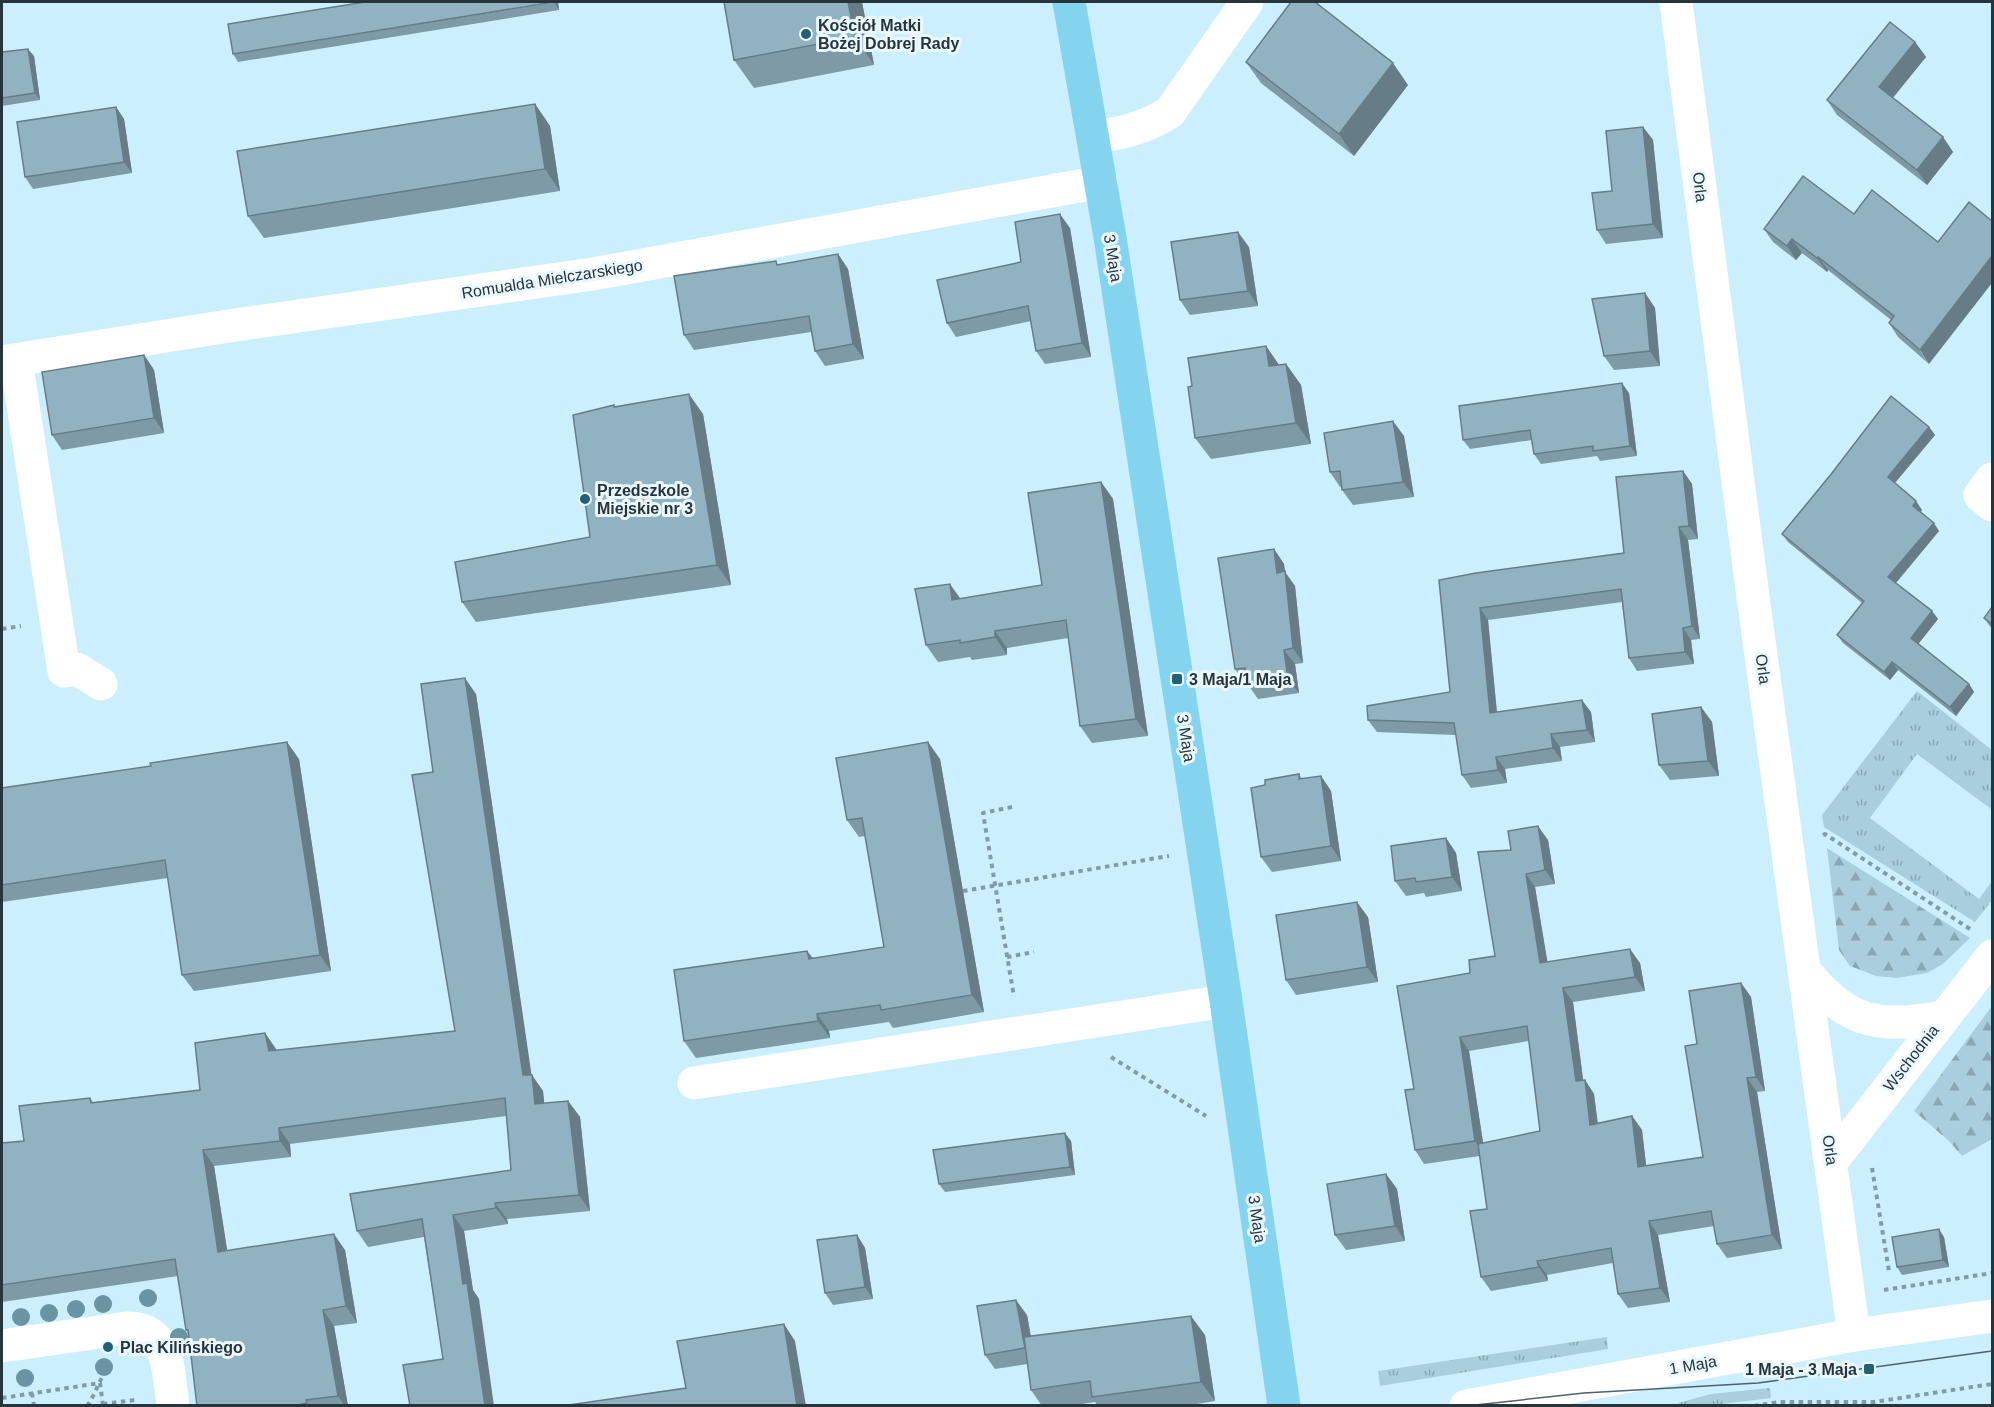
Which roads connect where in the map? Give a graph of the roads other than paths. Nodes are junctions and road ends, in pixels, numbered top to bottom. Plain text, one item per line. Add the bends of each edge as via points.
1 (1069, 2) edge
2 (1247, 2) edge
3 (1676, 2) edge
4 (1094, 138) junction
5 (1101, 182) junction
6 (9, 361) edge
7 (1992, 479) edge
8 (1992, 505) edge
9 (101, 684) dead end
10 (1985, 945) edge
11 (1804, 971) junction
12 (1226, 1001) junction
13 (1943, 1017) junction
14 (694, 1083) dead end
15 (1832, 1161) junction
16 (1992, 1316) edge
17 (1854, 1335) junction
18 (2, 1347) edge
19 (173, 1406) edge
20 (1284, 1406) edge
21 (1466, 1406) edge

1 - 4 main road, 3 Maja
2 - 4 street via 1170,112 1157,121
3 - 11 street, Orla
4 - 5 main road, 3 Maja
5 - 6 street, Romualda Mielczarskiego via 593,274
5 - 12 main road, 3 Maja
6 - 9 street via 64,671 77,669
7 - 8 street via 1980,495
10 - 13 street, Wschodnia
11 - 13 street via 1830,1000 1863,1018 1896,1023
11 - 15 street, Orla
12 - 14 street
12 - 20 main road, 3 Maja
13 - 15 street, Wschodnia
15 - 17 street, Orla
16 - 17 street, 1 Maja
17 - 21 street, 1 Maja
18 - 19 street via 127,1328 146,1330 163,1348

